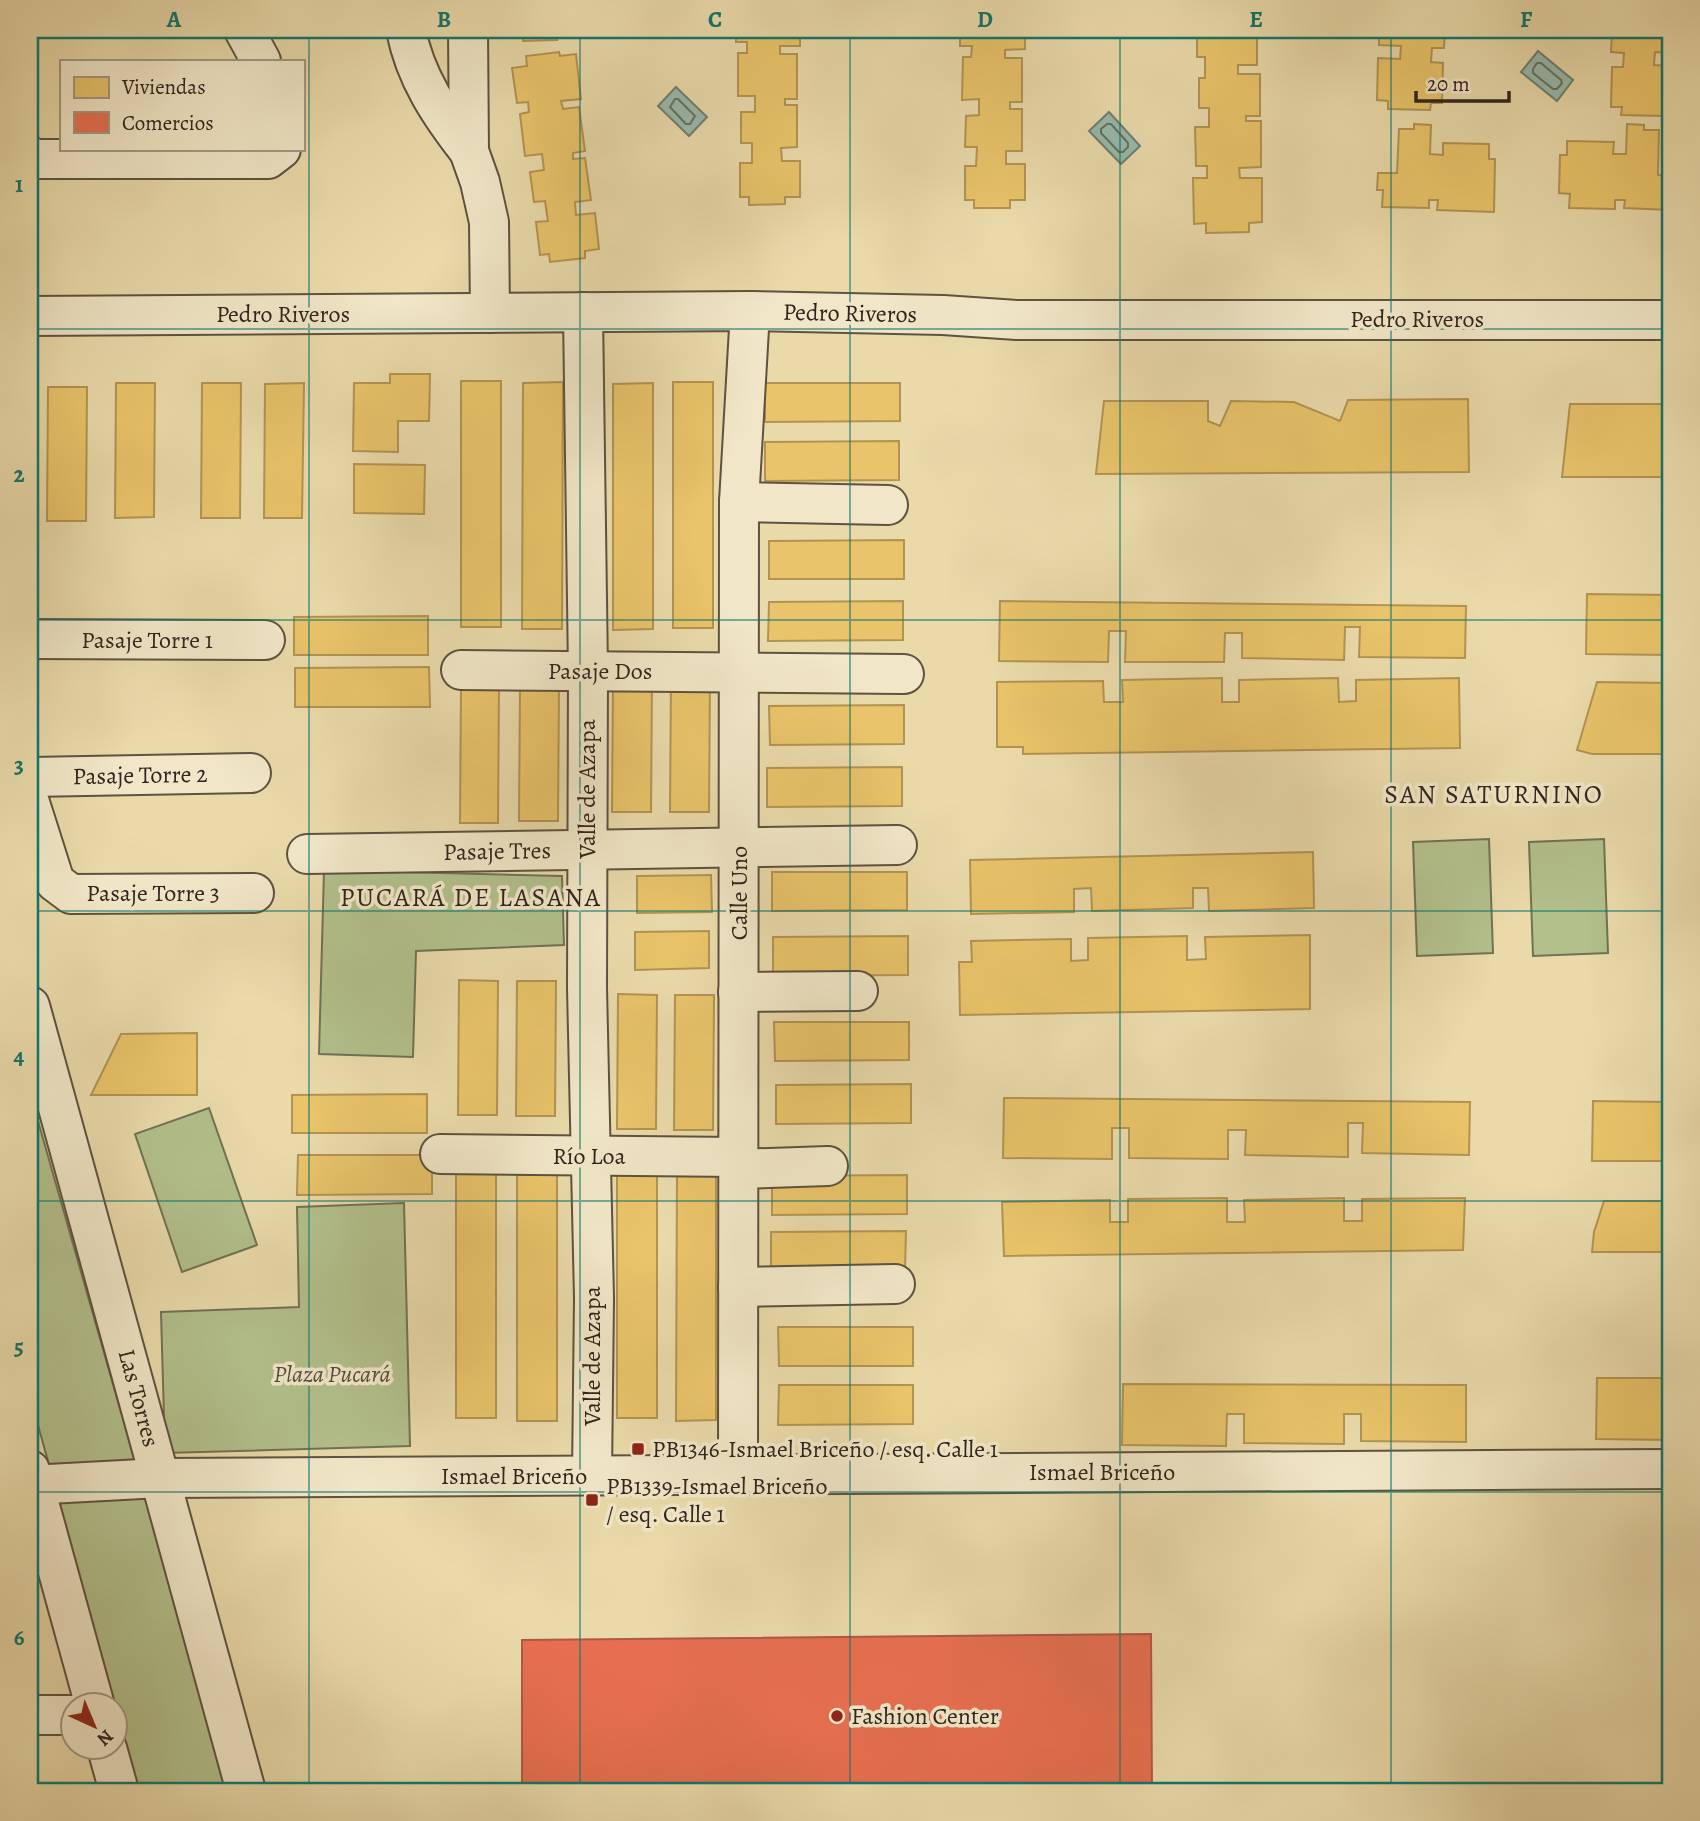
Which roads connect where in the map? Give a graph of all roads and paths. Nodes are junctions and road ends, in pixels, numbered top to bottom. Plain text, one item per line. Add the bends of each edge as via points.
1 (244, 30) edge
2 (406, 30) edge
3 (468, 30) edge
4 (260, 60) edge
5 (280, 150) edge
6 (469, 151) junction
7 (30, 156) edge
8 (750, 311) junction
9 (583, 312) junction
10 (490, 313) junction
11 (30, 316) edge
12 (1670, 320) edge
13 (739, 502) junction
14 (888, 505) dead end
15 (30, 639) edge
16 (265, 640) dead end
17 (461, 670) dead end
18 (588, 671) junction
19 (739, 671) junction
20 (904, 674) dead end
21 (251, 773) dead end
22 (30, 777) edge
23 (30, 803) edge
24 (897, 845) dead end
25 (739, 848) junction
26 (587, 849) junction
27 (307, 853) dead end
28 (254, 893) dead end
29 (858, 991) dead end
30 (738, 992) junction
31 (30, 1006) edge
32 (440, 1154) dead end
33 (589, 1156) junction
34 (738, 1163) junction
35 (828, 1166) dead end
36 (895, 1284) dead end
37 (738, 1287) junction
38 (1670, 1469) edge
39 (738, 1474) junction
40 (592, 1475) junction
41 (160, 1478) junction
42 (31, 1480) edge
43 (91, 1692) edge
44 (30, 1715) edge
45 (60, 1715) edge
46 (111, 1762) edge
47 (119, 1791) edge
48 (246, 1791) edge

1 - 4 street
2 - 6 street via 428,92
3 - 6 street
5 - 7 street via 268,159
6 - 10 street via 489,222
8 - 9 street, Pedro Riveros
8 - 12 street, Pedro Riveros via 1017,320
8 - 13 street, Calle Uno
9 - 10 street, Pedro Riveros
9 - 18 street, Valle de Azapa
10 - 11 street, Pedro Riveros
13 - 14 street
13 - 19 street, Calle Uno
15 - 16 street, Pasaje Torre 1
17 - 18 street, Pasaje Dos
18 - 19 street, Pasaje Dos
18 - 26 street, Valle de Azapa
19 - 20 street, Pasaje Dos
19 - 25 street, Calle Uno
21 - 22 street, Pasaje Torre 2
23 - 28 street, Pasaje Torre 3 via 55,882 71,894
24 - 25 street, Pasaje Tres
25 - 26 street, Pasaje Tres
25 - 30 street, Calle Uno
26 - 27 street, Pasaje Tres
26 - 33 street, Valle de Azapa
29 - 30 street
30 - 34 street, Calle Uno
31 - 41 street, Las Torres
32 - 33 street, Río Loa
33 - 34 street, Río Loa
33 - 40 street, Valle de Azapa via 594,1298
34 - 35 street, Río Loa
34 - 37 street, Calle Uno
36 - 37 street
37 - 39 street, Calle Uno
38 - 39 street, Ismael Briceño
39 - 40 street, Ismael Briceño
40 - 41 street, Ismael Briceño
41 - 42 street, Ismael Briceño
41 - 48 street, Las Torres
42 - 43 street
44 - 45 street
46 - 47 street

